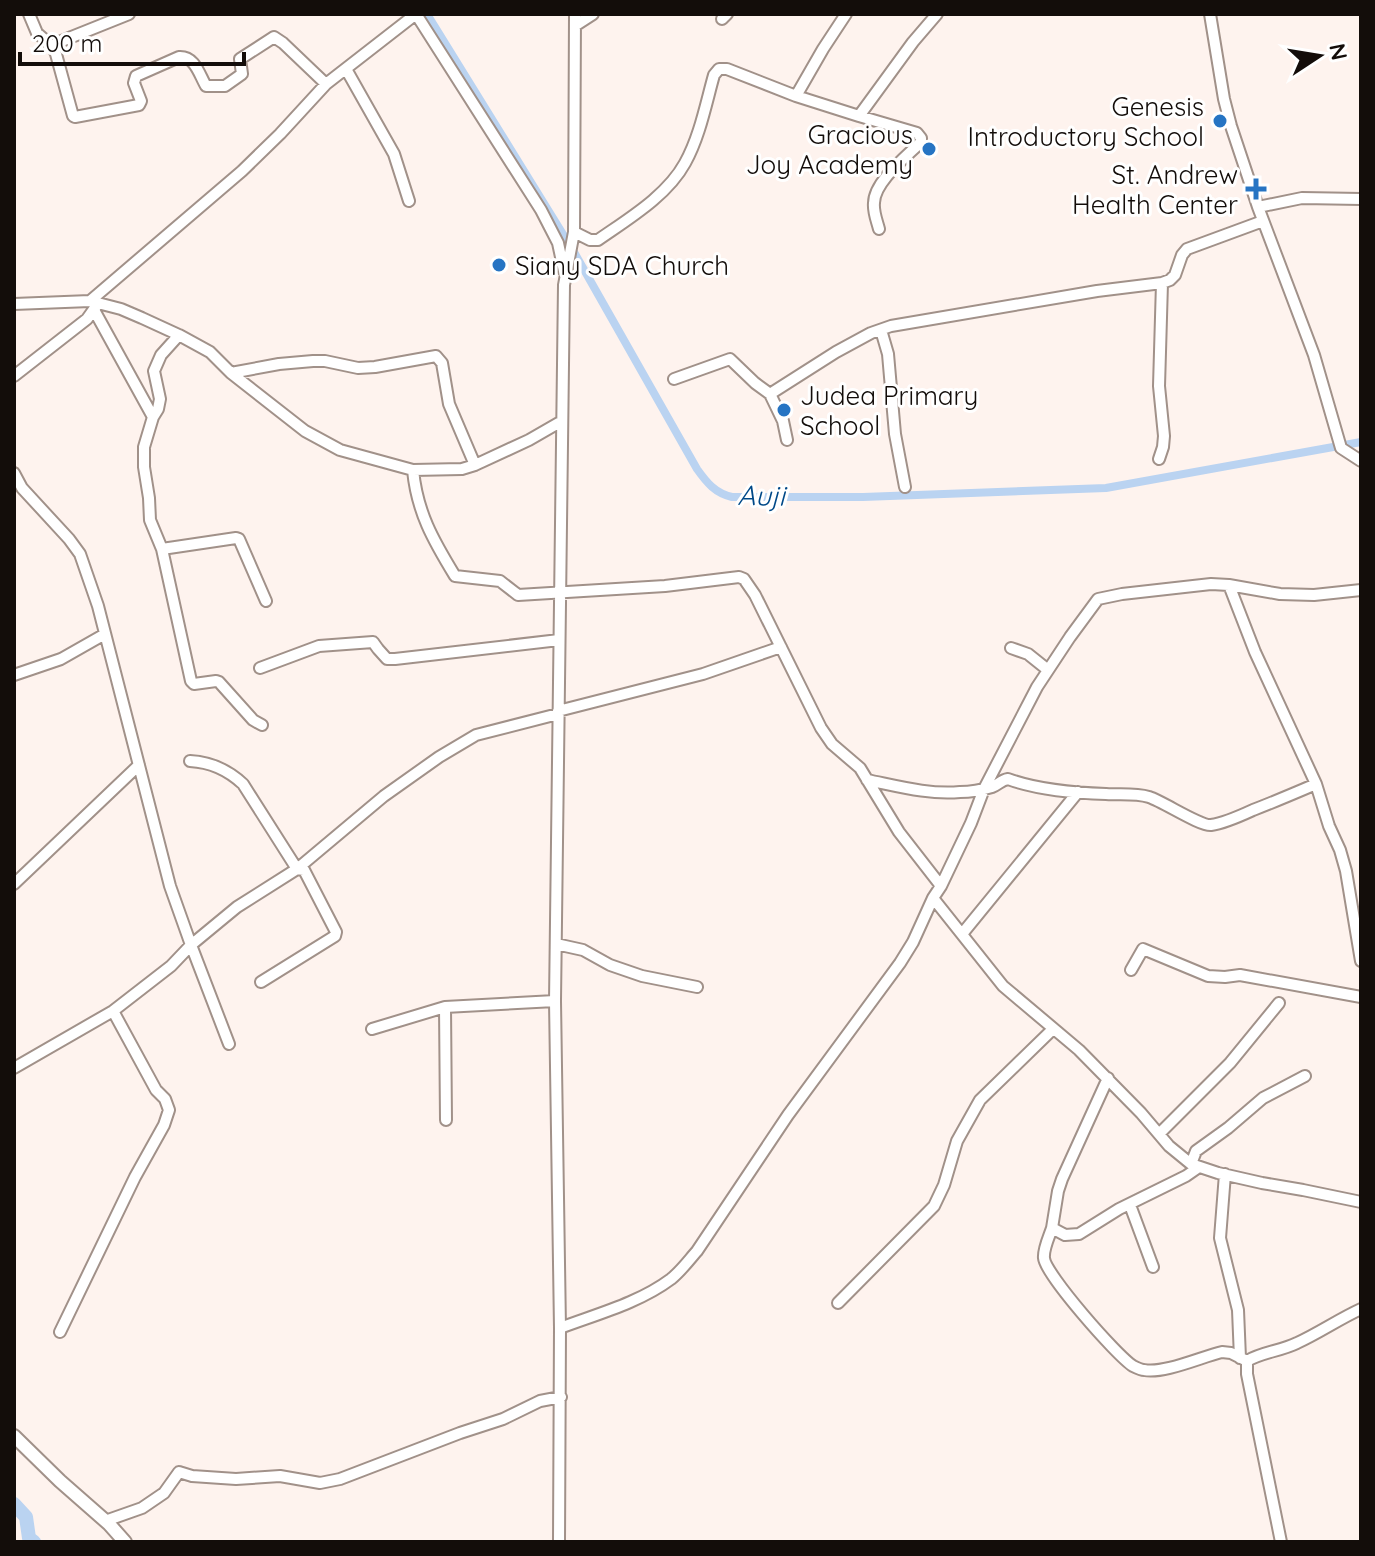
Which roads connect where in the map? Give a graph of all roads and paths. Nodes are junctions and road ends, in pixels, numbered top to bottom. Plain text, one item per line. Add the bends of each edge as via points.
1 (29, 14) edge
2 (129, 14) edge
3 (416, 14) edge
4 (593, 14) edge
5 (846, 14) edge
6 (937, 14) edge
7 (1210, 14) edge
8 (576, 20) edge
9 (53, 47) junction
10 (346, 69) junction
11 (326, 84) junction
12 (796, 96) junction
13 (859, 116) junction
14 (1361, 199) edge
15 (409, 201) dead end
16 (1258, 207) junction
17 (1263, 221) junction
18 (879, 229) dead end
19 (573, 234) junction
20 (566, 276) junction
21 (1162, 283) junction
22 (14, 304) edge
23 (94, 305) junction
24 (881, 330) junction
25 (179, 335) junction
26 (231, 373) junction
27 (14, 376) edge
28 (674, 379) dead end
29 (770, 394) junction
30 (153, 417) junction
31 (562, 421) junction
32 (787, 440) dead end
33 (1159, 459) dead end
34 (1361, 461) edge
35 (475, 465) junction
36 (413, 470) junction
37 (14, 473) edge
38 (905, 487) dead end
39 (18, 490) edge
40 (162, 549) junction
41 (1229, 585) junction
42 (1361, 590) edge
43 (560, 592) junction
44 (266, 601) dead end
45 (105, 634) junction
46 (559, 640) junction
47 (781, 647) junction
48 (1011, 648) dead end
49 (260, 668) dead end
50 (1048, 670) junction
51 (14, 675) edge
52 (558, 712) junction
53 (262, 725) dead end
54 (190, 761) dead end
55 (139, 765) junction
56 (867, 780) junction
57 (1316, 784) junction
58 (984, 789) junction
59 (1078, 792) junction
60 (297, 869) junction
61 (14, 884) edge
62 (941, 886) junction
63 (933, 898) junction
64 (1359, 930) edge
65 (962, 934) junction
66 (556, 944) junction
67 (191, 945) junction
68 (1361, 961) edge
69 (1131, 970) dead end
70 (261, 982) dead end
71 (697, 987) dead end
72 (1361, 997) edge
73 (555, 1001) junction
74 (1279, 1003) dead end
75 (445, 1007) junction
76 (113, 1011) junction
77 (372, 1029) dead end
78 (1053, 1029) junction
79 (229, 1044) dead end
80 (14, 1068) edge
81 (1305, 1076) dead end
82 (1108, 1078) junction
83 (446, 1120) dead end
84 (1159, 1134) junction
85 (1195, 1165) junction
86 (1225, 1174) junction
87 (1361, 1202) edge
88 (1130, 1205) junction
89 (1052, 1228) junction
90 (1153, 1267) dead end
91 (838, 1303) dead end
92 (1361, 1309) edge
93 (560, 1328) junction
94 (60, 1332) dead end
95 (1244, 1359) junction
96 (561, 1397) junction
97 (14, 1436) edge
98 (105, 1521) junction
99 (125, 1542) edge
100 (559, 1542) edge
101 (1281, 1542) edge

1 - 9 street via 37,33
2 - 9 street
3 - 10 street
3 - 20 street via 541,210 558,243
4 - 8 street
5 - 12 street
6 - 13 street
7 - 16 street via 1224,99
8 - 19 street
9 - 11 street via 75,117 139,105 136,76 179,57 194,63 206,86 225,86 242,74 240,59 274,37
10 - 11 street
10 - 15 street via 394,154
11 - 23 street via 242,171
12 - 13 street
12 - 19 street via 719,69 686,161 674,178 598,240
13 - 18 street via 921,138 874,197
14 - 16 street via 1302,198
16 - 17 street
17 - 21 street via 1187,249 1175,275
17 - 34 street via 1314,355 1341,448
19 - 20 street
20 - 31 street
21 - 24 street
21 - 33 street via 1158,371 1164,436
22 - 23 street
23 - 25 street via 121,309
23 - 27 street via 81,324
23 - 30 street
24 - 29 street
24 - 38 street
25 - 26 street via 210,352
25 - 30 street via 154,371 160,399
26 - 35 street via 313,361 375,367 436,356
26 - 36 street via 288,420 328,444
28 - 29 street via 730,359
29 - 32 street
30 - 40 street via 144,467 150,520
31 - 35 street
31 - 43 street
35 - 36 street
36 - 43 street via 415,494 432,538 455,576 500,581 518,595
37 - 39 street
39 - 45 street via 80,554
40 - 44 street via 239,539
40 - 53 street via 191,681 219,682
41 - 42 street via 1280,594
41 - 50 street via 1098,599
41 - 57 street
43 - 46 street
43 - 47 street via 739,577 750,585
45 - 51 street via 61,659
45 - 55 street
46 - 49 street via 395,659 387,659 373,642 319,646
46 - 52 street
47 - 52 street via 703,674
47 - 56 street via 821,728
48 - 50 street
50 - 58 street
52 - 60 street via 476,735 459,745 384,796
52 - 66 street
54 - 60 street via 209,763 243,784
55 - 61 street
55 - 67 street
56 - 58 street via 940,792
56 - 62 street
57 - 59 street via 1210,825 1148,797
57 - 64 street via 1346,871
58 - 59 street via 1008,779
58 - 62 street
59 - 65 street
60 - 67 street via 237,907
60 - 70 street via 310,878 335,936
62 - 63 street
63 - 65 street
63 - 93 street via 900,963 684,1266 649,1292
64 - 68 street
65 - 78 street via 1003,986
66 - 71 street via 642,976
66 - 73 street
67 - 76 street
67 - 79 street
69 - 72 street via 1143,949 1208,976 1240,975
73 - 75 street
73 - 93 street
74 - 84 street via 1230,1063
75 - 77 street
75 - 83 street
76 - 80 street
76 - 94 street via 169,1110
78 - 82 street
78 - 91 street via 980,1100 957,1141 934,1206
81 - 85 street via 1263,1098 1196,1151
82 - 84 street
82 - 89 street via 1062,1179
84 - 85 street
85 - 86 street
85 - 88 street via 1186,1176
86 - 87 street
86 - 95 street via 1220,1238
88 - 89 street via 1079,1234 1065,1235
88 - 90 street
89 - 95 street via 1045,1263 1134,1367 1159,1370 1222,1352
92 - 95 street via 1297,1343
93 - 96 street
95 - 101 street
96 - 98 street via 320,1483 179,1472 164,1493 142,1508
96 - 100 street
97 - 98 main road
98 - 99 main road

